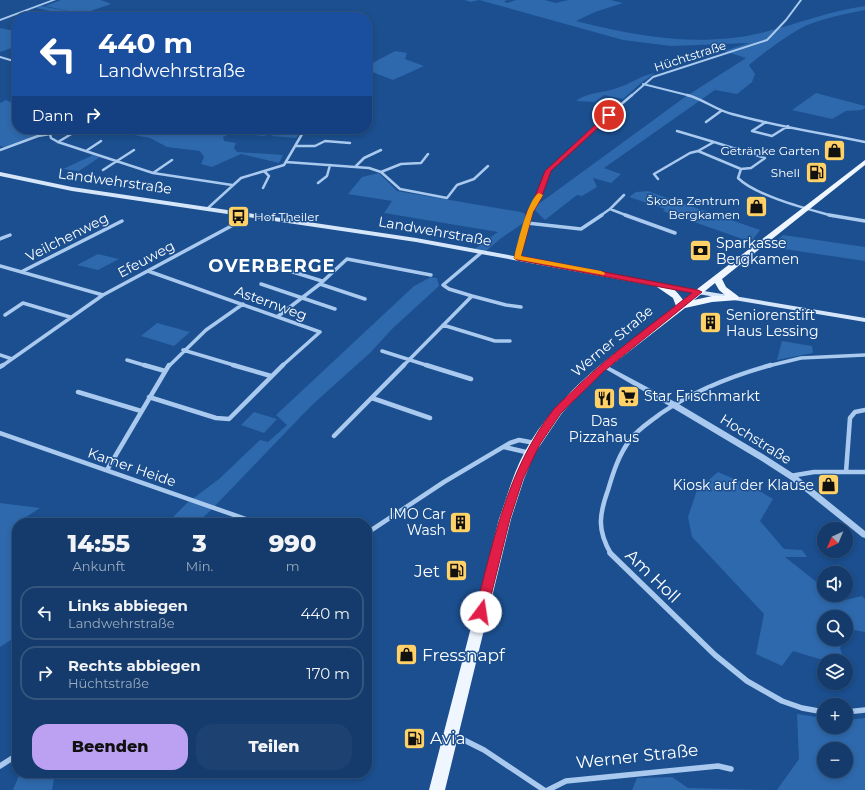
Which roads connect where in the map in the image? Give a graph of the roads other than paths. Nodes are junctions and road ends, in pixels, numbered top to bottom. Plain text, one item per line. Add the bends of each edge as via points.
1 (54, 0) edge
2 (801, 0) edge
3 (22, 12) edge
4 (12, 16) edge
5 (0, 20) edge
6 (0, 58) edge
7 (12, 61) edge
8 (643, 84) junction
9 (722, 111) junction
10 (706, 122) dead end
11 (766, 122) junction
12 (788, 126) junction
13 (677, 131) dead end
14 (50, 134) joint
15 (71, 134) edge
16 (302, 134) edge
17 (58, 142) junction
18 (100, 142) dead end
19 (714, 142) junction
20 (865, 142) edge
21 (350, 143) dead end
22 (295, 146) junction
23 (0, 150) edge
24 (134, 150) dead end
25 (381, 150) dead end
26 (86, 151) junction
27 (698, 151) junction
28 (428, 154) dead end
29 (172, 160) dead end
30 (117, 161) junction
31 (286, 162) junction
32 (865, 162) edge
33 (330, 165) junction
34 (356, 166) junction
35 (488, 166) dead end
36 (741, 169) junction
37 (102, 170) dead end
38 (264, 171) junction
39 (153, 172) junction
40 (381, 172) junction
41 (0, 174) edge
42 (658, 179) dead end
43 (318, 183) dead end
44 (232, 185) junction
45 (263, 188) dead end
46 (624, 195) dead end
47 (807, 207) junction
48 (208, 208) junction
49 (610, 208) junction
50 (122, 221) dead end
51 (865, 221) edge
52 (527, 223) junction
53 (235, 224) dead end
54 (675, 233) dead end
55 (10, 235) dead end
56 (0, 239) edge
57 (482, 252) junction
58 (517, 258) junction
59 (274, 262) dead end
60 (0, 266) edge
61 (148, 271) junction
62 (21, 272) junction
63 (431, 275) dead end
64 (717, 278) junction
65 (321, 283) junction
66 (261, 284) dead end
67 (660, 285) junction
68 (698, 292) junction
69 (103, 295) junction
70 (472, 296) junction
71 (302, 298) junction
72 (735, 298) junction
73 (365, 299) dead end
74 (243, 304) junction
75 (681, 306) junction
76 (521, 307) dead end
77 (335, 308) dead end
78 (5, 315) dead end
79 (70, 317) junction
80 (277, 317) junction
81 (865, 320) edge
82 (443, 325) junction
83 (510, 341) dead end
84 (183, 350) junction
85 (382, 351) dead end
86 (0, 355) edge
87 (865, 356) edge
88 (12, 359) junction
89 (127, 360) dead end
90 (409, 360) junction
91 (604, 366) junction
92 (0, 367) edge
93 (165, 371) junction
94 (271, 376) junction
95 (471, 379) dead end
96 (78, 392) dead end
97 (149, 397) junction
98 (372, 398) junction
99 (674, 405) junction
100 (141, 410) junction
101 (865, 410) edge
102 (430, 418) dead end
103 (0, 433) edge
104 (334, 436) dead end
105 (503, 447) junction
106 (533, 448) junction
107 (107, 470) junction
108 (846, 472) junction
109 (865, 472) edge
110 (790, 476) junction
111 (243, 518) edge
112 (372, 530) edge
113 (865, 535) edge
114 (817, 710) edge
115 (865, 710) edge
116 (853, 711) edge
117 (452, 733) junction
118 (12, 758) edge
119 (0, 766) edge
120 (731, 769) dead end
121 (437, 790) edge
122 (544, 790) edge
123 (548, 790) edge

1 - 3 street
2 - 8 street, Hüchtstraße via 767,40 661,73
4 - 5 street
6 - 7 street
8 - 9 street via 695,97
8 - 52 street, Hüchtstraße via 548,171
9 - 10 street
9 - 11 street
11 - 12 street
11 - 12 street via 752,131 772,136
12 - 20 street
13 - 19 street
14 - 17 street via 51,138
14 - 23 street
15 - 17 street
16 - 22 street
17 - 26 street
18 - 26 street
19 - 27 street
19 - 36 street via 765,158 750,168
21 - 22 street via 325,141 315,146
22 - 31 street
24 - 30 street
25 - 34 street via 361,160
26 - 30 street
27 - 36 street
27 - 42 street via 654,174
28 - 40 street via 421,163 401,164
29 - 39 street
30 - 37 street
30 - 39 street
31 - 33 street
31 - 38 street via 284,165
32 - 47 main road, Werner Straße
33 - 34 street
33 - 43 street via 327,176
34 - 40 street
35 - 40 street via 474,179 458,185 447,198 400,189
36 - 47 street via 738,178 745,185
38 - 44 street via 241,178
38 - 45 street via 269,176
39 - 44 street
41 - 48 main road, Landwehrstraße via 72,189
44 - 48 street
46 - 49 street
47 - 51 street via 838,217
47 - 64 main road, Werner Straße
48 - 57 main road, Landwehrstraße via 409,238
49 - 52 street via 581,229
49 - 54 street
50 - 62 street, Veilchenweg
52 - 58 street, Hüchtstraße
53 - 61 street, Efeuweg
55 - 56 street
57 - 58 main road, Landwehrstraße
57 - 70 street via 443,285
58 - 67 main road, Landwehrstraße
59 - 65 street via 280,268
60 - 62 street
61 - 69 street, Efeuweg
61 - 74 street, Asternweg
62 - 69 street
63 - 65 street via 347,259
64 - 68 main road, Werner Straße
64 - 72 main road via 722,288
65 - 71 street
65 - 73 street
66 - 71 street
67 - 68 main road, Landwehrstraße
67 - 75 main road via 676,296
68 - 72 main road, Landwehrstraße
68 - 75 main road, Werner Straße
69 - 79 street, Efeuweg
70 - 76 street
70 - 82 street
71 - 77 street
71 - 80 street
72 - 75 main road via 712,299
72 - 81 main road, Landwehrstraße
74 - 80 street, Asternweg
74 - 84 street
75 - 91 main road, Werner Straße
78 - 79 street via 23,303
79 - 88 street, Efeuweg
80 - 94 street, Asternweg via 320,332
82 - 83 street via 495,341
82 - 90 street
84 - 93 street
84 - 94 street
85 - 90 street
86 - 88 street
87 - 99 street, Am Holl via 820,356 786,361 725,378 694,392
88 - 92 street, Efeuweg
89 - 93 street
90 - 95 street
90 - 98 street
91 - 99 street, Hochstraße
91 - 106 main road, Werner Straße via 559,409
93 - 97 street
94 - 97 street via 229,419 216,418
96 - 100 street
97 - 100 street
98 - 102 street
98 - 104 street
99 - 110 street, Hochstraße
99 - 114 street, Am Holl via 635,435 622,453 601,508 599,520 604,543 611,555 748,684 790,704
100 - 107 street
101 - 108 street via 855,412 850,418
103 - 107 street, Kamer Heide
105 - 106 street
105 - 106 street via 519,440
105 - 112 street
106 - 117 main road, Werner Straße via 518,479 504,519
107 - 111 street, Kamer Heide
108 - 109 street
108 - 110 street via 814,472
110 - 113 street, Hochstraße
115 - 116 street
117 - 121 main road, Werner Straße
117 - 122 street via 484,750
118 - 119 street
120 - 123 street, Werner Straße via 718,766 566,781

